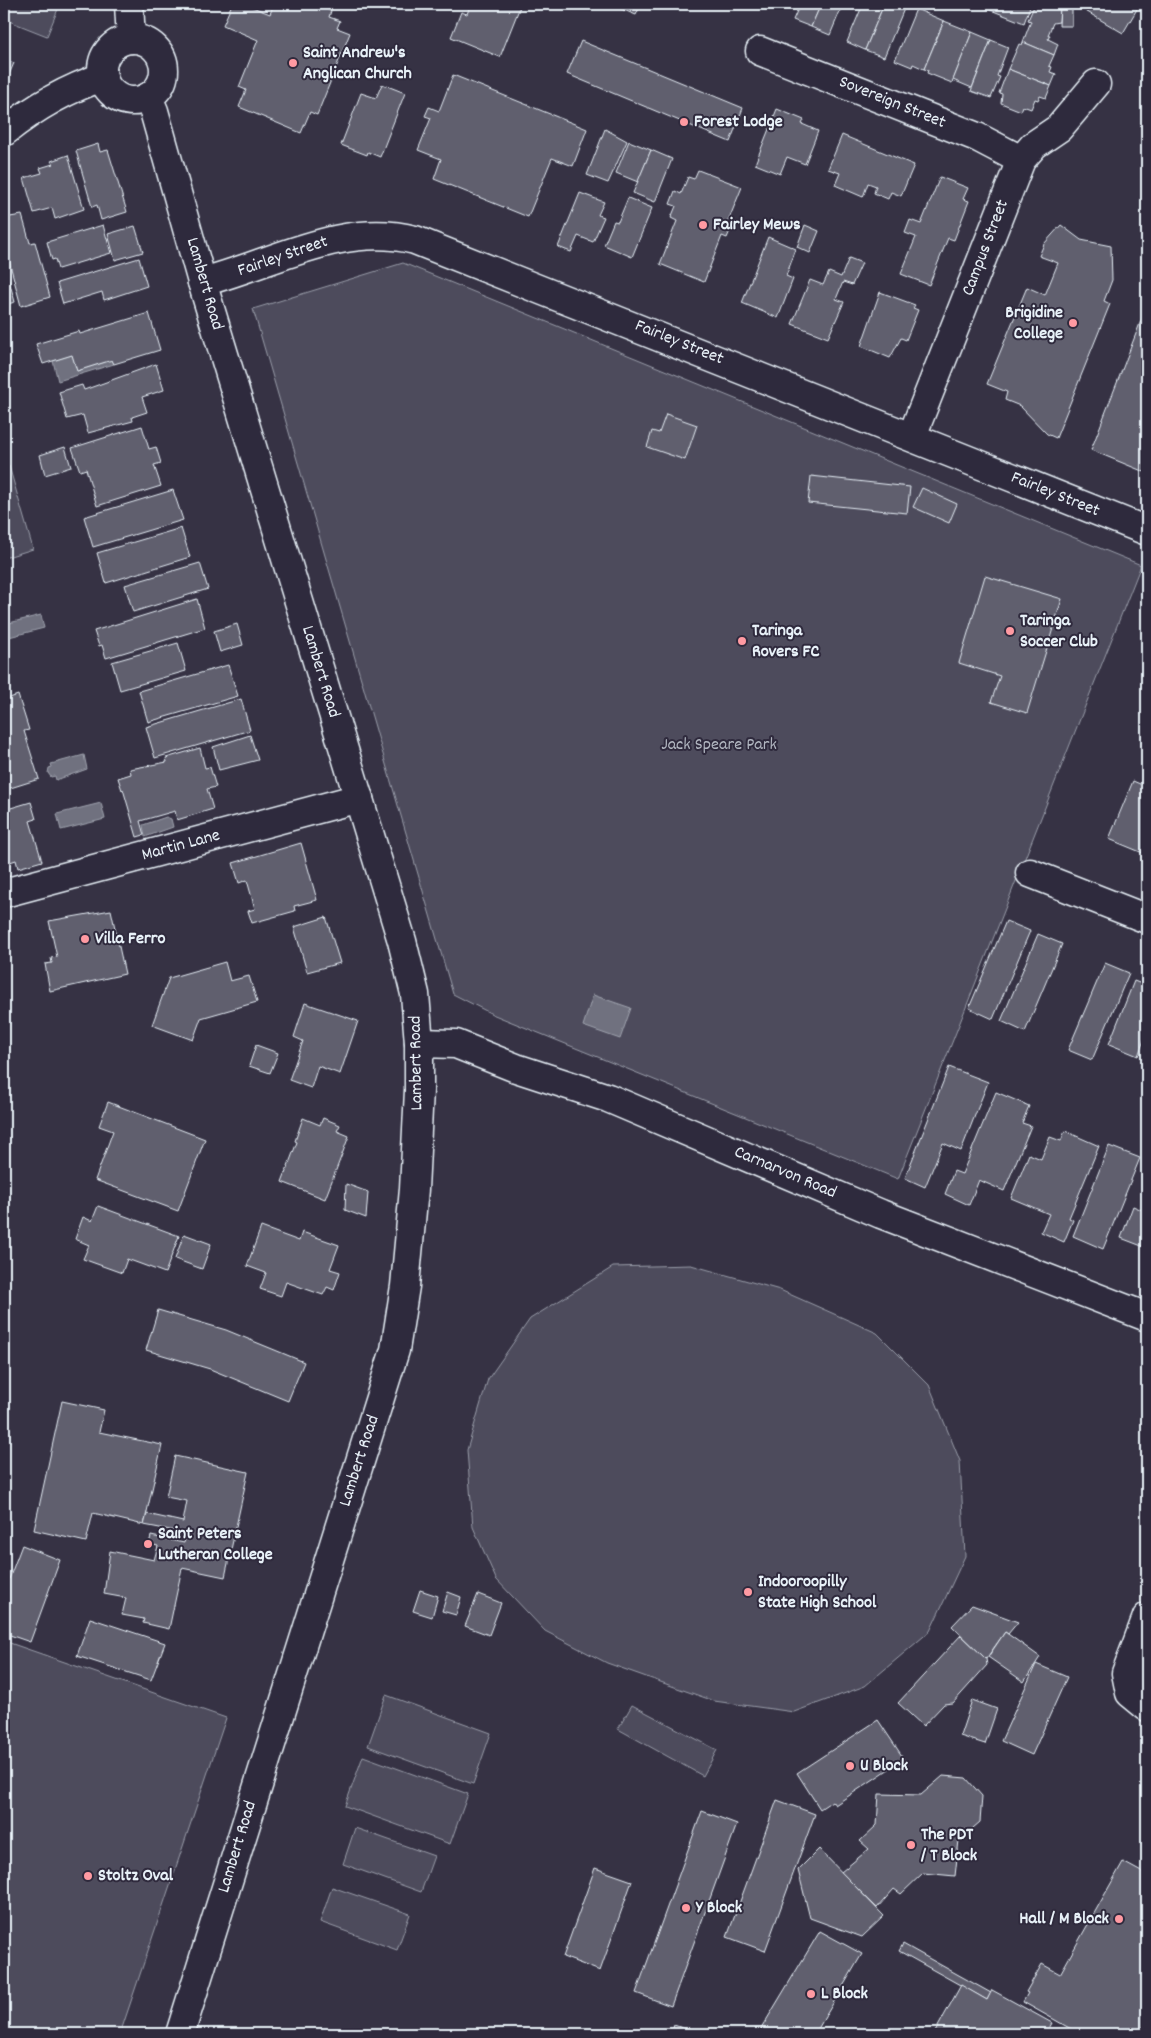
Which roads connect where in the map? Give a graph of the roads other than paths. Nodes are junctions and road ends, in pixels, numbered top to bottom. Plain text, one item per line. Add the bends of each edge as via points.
1 (129, 4) edge
2 (131, 39) junction
3 (760, 51) dead end
4 (103, 77) junction
5 (1096, 84) dead end
6 (148, 97) junction
7 (4, 132) edge
8 (1021, 160) junction
9 (202, 282) junction
10 (912, 436) junction
11 (1147, 531) edge
12 (359, 798) junction
13 (1030, 873) dead end
14 (4, 893) edge
15 (1147, 920) edge
16 (420, 1043) junction
17 (1147, 1317) edge
18 (1147, 1617) edge
19 (1139, 1700) edge
20 (180, 2034) edge

1 - 2 street
2 - 4 street via 121,41 105,56
2 - 6 street via 150,44 162,61 164,72 161,82
3 - 8 street, Sovereign Street via 976,137
4 - 6 street via 106,86 120,98
4 - 7 street via 81,84 31,110
5 - 8 street, Campus Street via 1059,128 1034,145
6 - 9 street, Lambert Road
8 - 10 street, Campus Street
9 - 10 street, Fairley Street via 238,273 334,239 372,235 406,238 446,250
9 - 12 street, Lambert Road
10 - 11 street, Fairley Street
12 - 14 street, Martin Lane
12 - 16 street, Lambert Road via 402,941 415,994
13 - 15 street
16 - 17 street, Carnarvon Road via 456,1044 516,1068 608,1098 881,1214
16 - 20 street, Lambert Road via 415,1179 395,1350
18 - 19 street via 1126,1673

